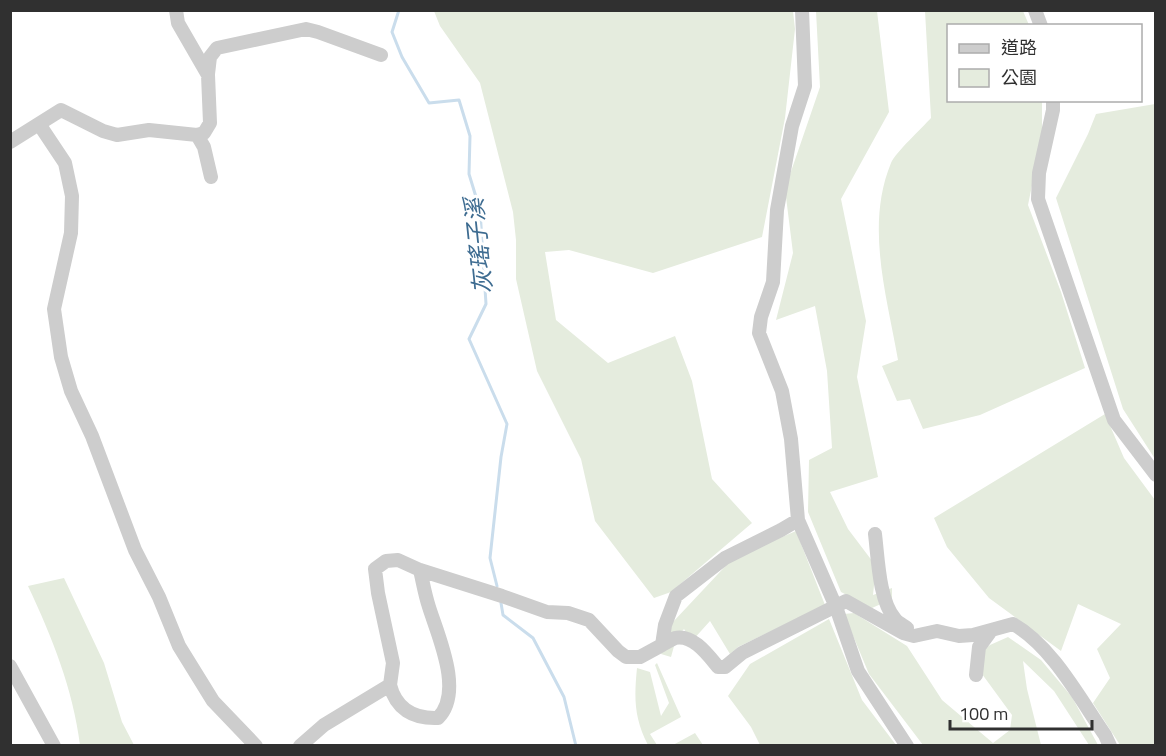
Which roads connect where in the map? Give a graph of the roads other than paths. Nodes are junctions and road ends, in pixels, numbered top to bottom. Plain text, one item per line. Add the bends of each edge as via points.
1 (176, 10) edge
2 (802, 10) edge
3 (381, 55) dead end
4 (208, 75) junction
5 (1053, 102) edge
6 (39, 124) junction
7 (197, 135) junction
8 (10, 142) edge
9 (212, 177) dead end
10 (1155, 476) edge
11 (798, 520) junction
12 (875, 534) dead end
13 (420, 570) junction
14 (836, 607) junction
15 (990, 632) junction
16 (914, 636) junction
17 (662, 645) junction
18 (10, 666) edge
19 (976, 675) dead end
20 (390, 685) junction
21 (54, 746) edge
22 (256, 746) edge
23 (300, 746) edge
24 (907, 746) edge
25 (1110, 746) edge

1 - 4 street via 178,23
2 - 11 street via 804,86 788,147 777,210 773,282 759,333 782,391 791,439
3 - 4 street via 306,29 217,48 210,57
4 - 7 street via 210,123 204,133
5 - 10 street via 1038,199 1114,420
6 - 7 street via 61,110 117,135 149,130
6 - 8 street
6 - 22 street via 65,163 72,196 71,233 54,309 71,391 135,550 179,646 213,701
7 - 9 street
11 - 14 street
11 - 17 street via 724,558 676,596
12 - 16 street via 882,588 890,612
13 - 17 street via 548,612 589,620 626,657 640,657
13 - 20 street via 398,560 386,561 375,569 393,663
13 - 20 street via 443,647 447,703 438,718 415,714 401,709
14 - 16 street via 846,601
14 - 17 street via 742,653 725,668 718,667 705,651 683,638
14 - 24 street via 858,671
15 - 16 street via 959,636 937,631
15 - 19 street via 979,647
15 - 25 street via 1013,624 1024,630 1049,654
18 - 21 street
20 - 23 street via 324,725

